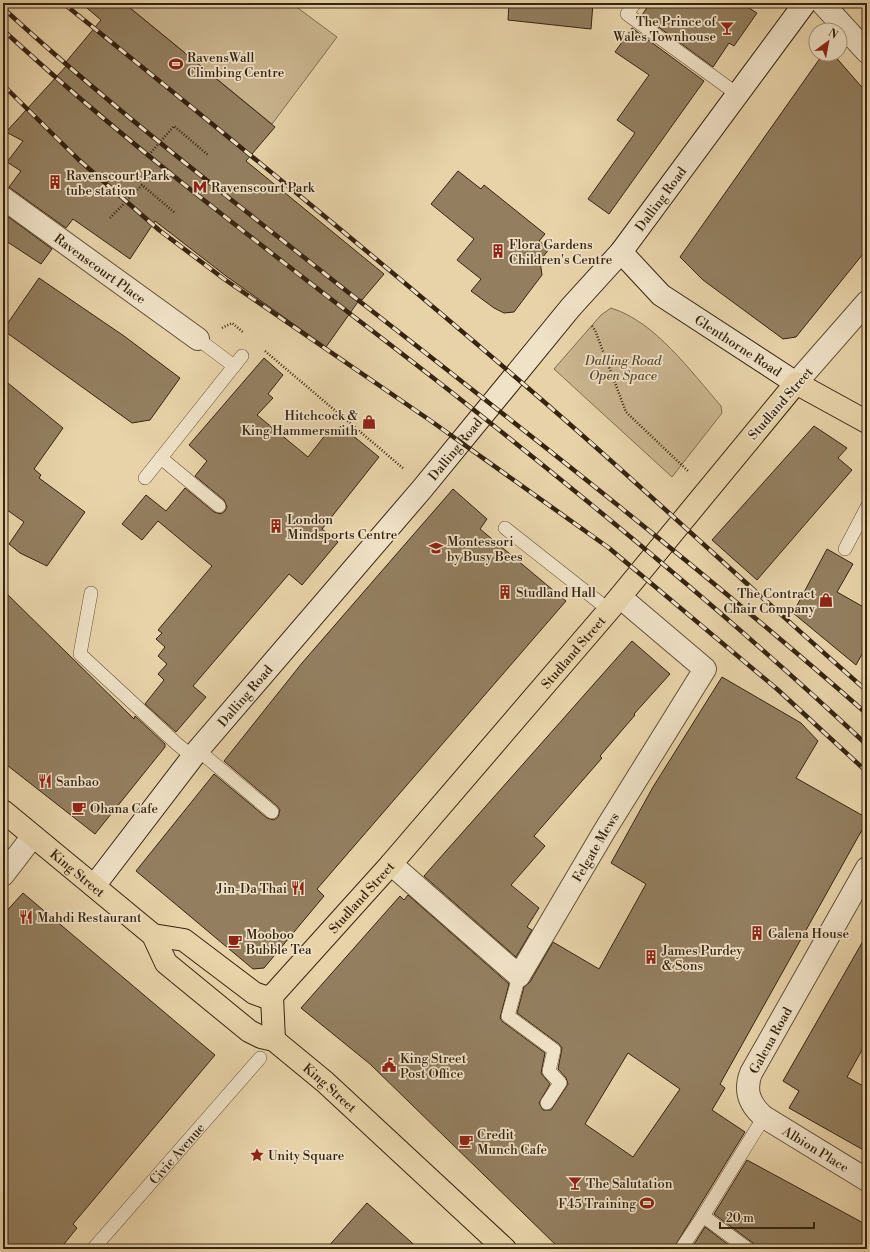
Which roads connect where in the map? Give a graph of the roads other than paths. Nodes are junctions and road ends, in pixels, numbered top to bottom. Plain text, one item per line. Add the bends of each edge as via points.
1 (635, 3) edge
2 (805, 3) edge
3 (822, 3) edge
4 (867, 52) edge
5 (737, 94) junction
6 (3, 198) edge
7 (621, 252) junction
8 (867, 302) edge
9 (198, 339) joint
10 (796, 383) junction
11 (867, 422) edge
12 (161, 458) junction
13 (145, 478) dead end
14 (219, 506) dead end
15 (867, 507) edge
16 (506, 528) dead end
17 (845, 549) dead end
18 (91, 593) dead end
19 (615, 604) junction
20 (196, 753) junction
21 (3, 811) edge
22 (272, 812) dead end
23 (33, 836) junction
24 (391, 864) junction
25 (867, 868) edge
26 (3, 875) edge
27 (94, 886) junction
28 (153, 935) junction
29 (519, 976) junction
30 (272, 996) junction
31 (274, 1040) junction
32 (260, 1058) dead end
33 (547, 1103) dead end
34 (764, 1117) junction
35 (867, 1180) edge
36 (704, 1216) junction
37 (93, 1249) edge
38 (504, 1249) edge
39 (681, 1249) edge
40 (748, 1249) edge

1 - 5 lane via 627,14
2 - 5 street, Dalling Road
3 - 4 street
5 - 7 street, Dalling Road
6 - 9 street, Ravenscourt Place
7 - 10 street, Glenthorne Road via 661,295
7 - 20 street, Dalling Road via 571,307 422,489
8 - 10 street, Studland Street
9 - 12 lane via 238,361
10 - 11 main road, Glenthorne Road
10 - 19 main road, Studland Street
12 - 13 lane
12 - 14 lane
15 - 17 lane
16 - 19 lane
18 - 20 lane via 80,654 177,744
19 - 24 main road, Studland Street
19 - 29 street, Felgate Mews via 705,669 605,830
20 - 22 lane
20 - 27 street, Dalling Road
21 - 23 main road, King Street
23 - 26 street
23 - 27 main road, King Street
24 - 29 street
24 - 30 main road, Studland Street
25 - 34 street, Galena Road via 751,1073 747,1083 748,1091 756,1110
27 - 28 main road, King Street
28 - 30 main road via 184,940 254,993 265,997
28 - 31 main road, King Street via 166,963 249,1030 261,1037
29 - 33 lane via 508,1016 554,1050 549,1071 560,1083
30 - 31 main road
31 - 38 main road, King Street via 325,1082
32 - 37 lane, Civic Avenue
34 - 35 street, Albion Place
34 - 36 lane
36 - 39 lane
36 - 40 lane

